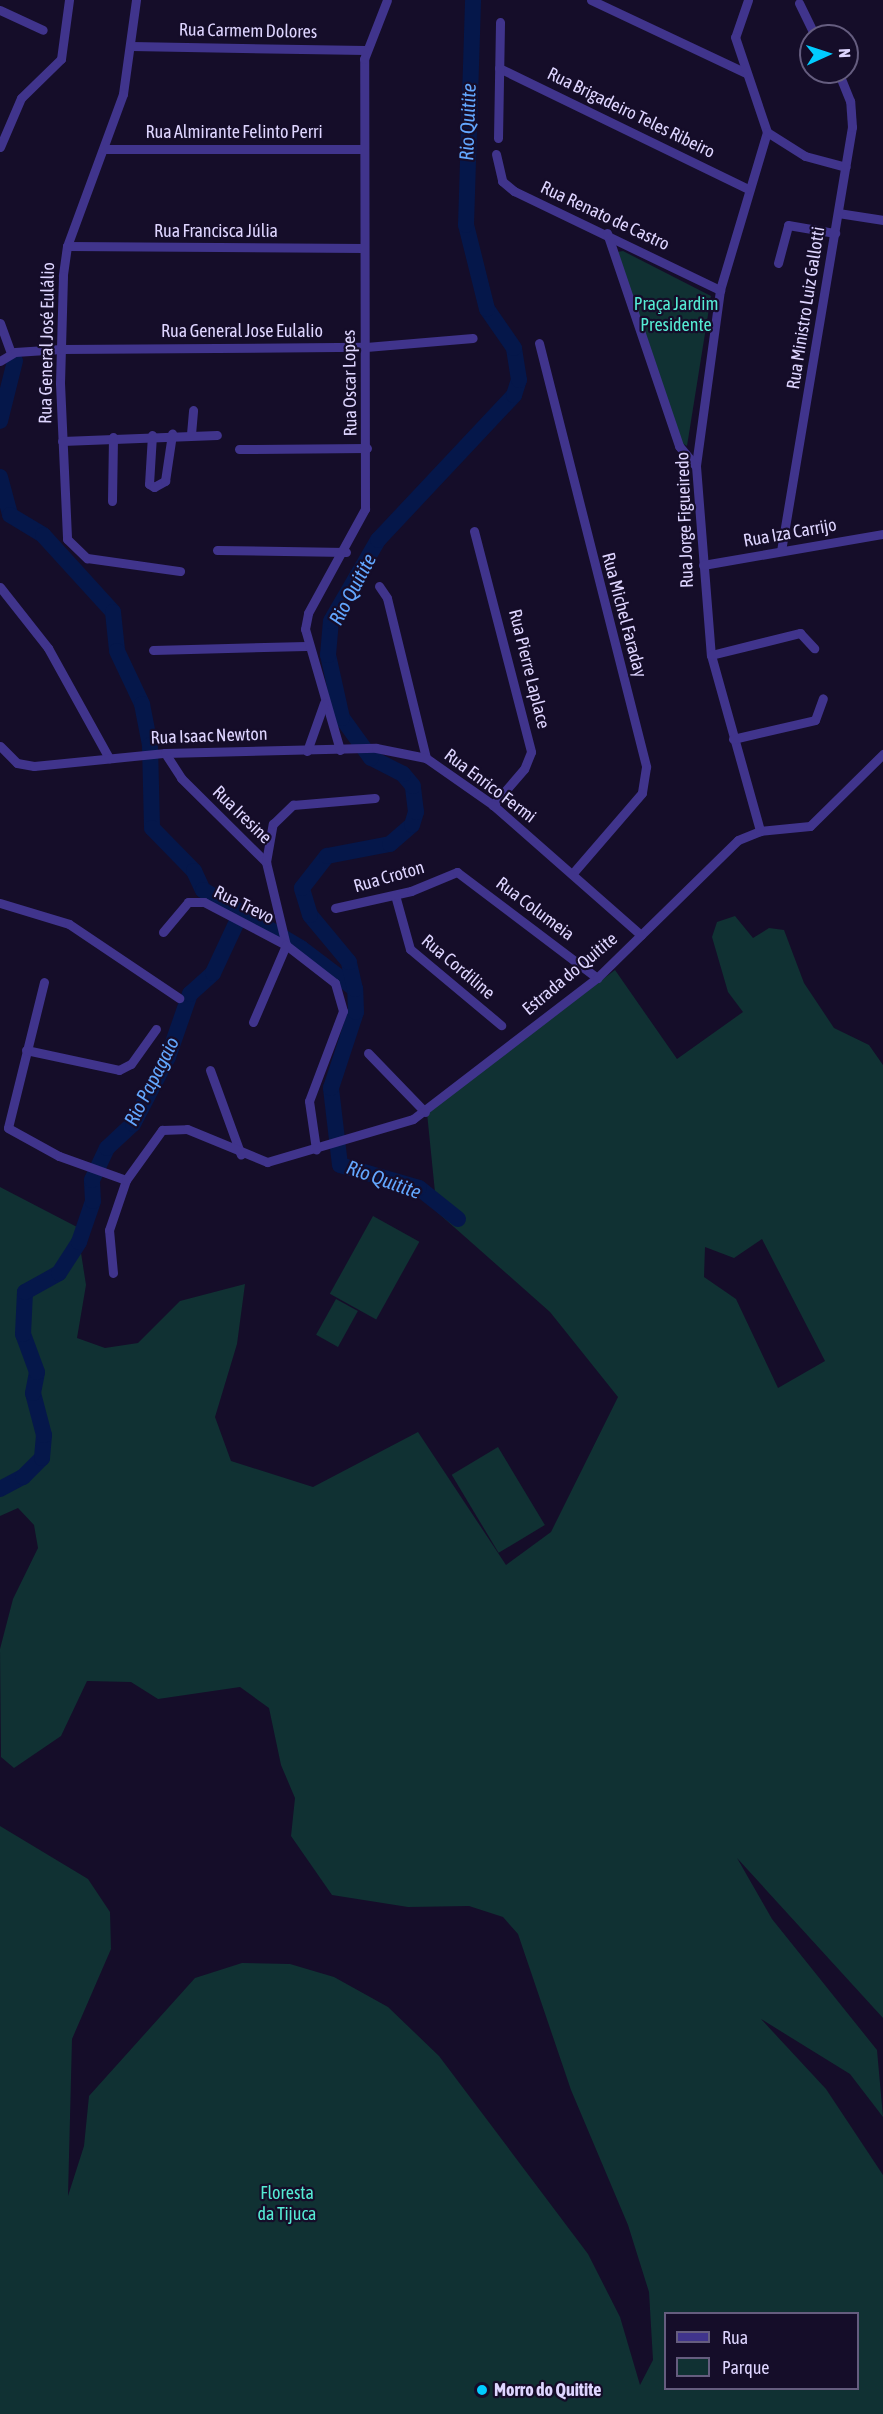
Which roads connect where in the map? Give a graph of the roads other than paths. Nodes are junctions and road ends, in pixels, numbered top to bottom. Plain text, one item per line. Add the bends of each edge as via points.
1 (69, 0) edge
2 (136, 0) edge
3 (387, 0) edge
4 (591, 0) edge
5 (748, 0) edge
6 (799, 3) dead end
7 (0, 10) edge
8 (500, 22) dead end
9 (809, 24) edge
10 (43, 30) dead end
11 (131, 46) junction
12 (365, 50) junction
13 (737, 51) junction
14 (719, 61) junction
15 (499, 68) junction
16 (746, 73) junction
17 (842, 84) edge
18 (767, 132) junction
19 (498, 138) dead end
20 (0, 147) edge
21 (105, 149) junction
22 (364, 149) junction
23 (496, 154) dead end
24 (846, 167) junction
25 (748, 189) junction
26 (838, 213) junction
27 (883, 220) edge
28 (607, 232) junction
29 (835, 233) junction
30 (67, 246) junction
31 (364, 248) junction
32 (778, 263) dead end
33 (720, 290) junction
34 (0, 323) edge
35 (473, 338) dead end
36 (539, 343) dead end
37 (366, 347) junction
38 (62, 349) junction
39 (11, 353) junction
40 (0, 361) edge
41 (193, 410) dead end
42 (172, 434) junction
43 (191, 434) junction
44 (152, 435) junction
45 (217, 435) dead end
46 (113, 437) junction
47 (62, 441) junction
48 (367, 448) junction
49 (239, 449) dead end
50 (696, 466) junction
51 (112, 501) dead end
52 (474, 531) dead end
53 (883, 534) edge
54 (217, 550) dead end
55 (781, 551) junction
56 (346, 552) junction
57 (703, 565) junction
58 (180, 571) dead end
59 (379, 586) dead end
60 (0, 587) edge
61 (306, 646) junction
62 (814, 648) dead end
63 (153, 650) dead end
64 (711, 655) junction
65 (823, 698) dead end
66 (324, 703) junction
67 (732, 739) junction
68 (0, 746) edge
69 (344, 750) junction
70 (307, 751) junction
71 (162, 754) junction
72 (883, 754) edge
73 (109, 758) junction
74 (426, 758) junction
75 (375, 798) dead end
76 (493, 805) junction
77 (760, 831) junction
78 (266, 862) junction
79 (451, 874) joint
80 (572, 874) junction
81 (394, 895) junction
82 (0, 903) edge
83 (335, 908) dead end
84 (163, 932) dead end
85 (641, 935) junction
86 (286, 944) junction
87 (597, 978) junction
88 (44, 982) dead end
89 (179, 998) dead end
90 (253, 1023) dead end
91 (501, 1025) dead end
92 (156, 1029) dead end
93 (26, 1050) junction
94 (368, 1053) dead end
95 (210, 1070) dead end
96 (425, 1112) junction
97 (316, 1149) junction
98 (241, 1155) junction
99 (126, 1180) junction
100 (113, 1273) dead end

1 - 20 street via 61,59 21,98
2 - 11 street, Rua General José Eulálio
3 - 12 street, Rua Oscar Lopes
4 - 14 street
5 - 13 street via 737,26
6 - 9 street
7 - 10 street
8 - 15 street
11 - 12 street, Rua Carmem Dolores
11 - 21 street, Rua General José Eulálio
12 - 22 street, Rua Oscar Lopes
13 - 14 street
13 - 16 street
14 - 16 street
15 - 19 street
15 - 25 street, Rua Brigadeiro Teles Ribeiro
16 - 18 street
17 - 24 street, Rua Ministro Luiz Gallotti via 853,115
18 - 24 street via 805,156
18 - 25 street, Rua Jorge Figueiredo
21 - 22 street, Rua Almirante Felinto Perri
21 - 30 street, Rua General José Eulálio
22 - 31 street, Rua Oscar Lopes
23 - 28 street, Rua Renato de Castro via 502,181 514,191
24 - 26 street, Rua Ministro Luiz Gallotti
25 - 33 street, Rua Jorge Figueiredo
26 - 27 street
26 - 29 street, Rua Ministro Luiz Gallotti
28 - 33 street, Rua Renato de Castro
28 - 50 street via 679,446
29 - 32 street via 788,225
29 - 55 street, Rua Ministro Luiz Gallotti
30 - 31 street, Rua Francisca Júlia
30 - 38 street, Rua General José Eulálio
31 - 37 street, Rua Oscar Lopes
33 - 50 street, Rua Jorge Figueiredo
34 - 39 street
35 - 37 street, Rua General Jose Eulalio
36 - 80 street, Rua Michel Faraday via 646,767 642,793
37 - 38 street, Rua General Jose Eulalio
37 - 48 street, Rua Oscar Lopes
38 - 39 street, Rua General Jose Eulalio
38 - 47 street, Rua General José Eulálio
39 - 40 street
41 - 43 street
42 - 43 street
42 - 44 street
42 - 44 street via 165,481 154,487 149,484
43 - 45 street
44 - 46 street
46 - 47 street
46 - 51 street
47 - 58 street, Rua General José Eulálio via 67,539 73,549 87,558
48 - 49 street
48 - 56 street, Rua Oscar Lopes via 365,509
50 - 57 street, Rua Jorge Figueiredo
52 - 76 street, Rua Pierre Laplace via 531,752 524,769
53 - 55 street, Rua Iza Carrijo
54 - 56 street
55 - 57 street, Rua Iza Carrijo
56 - 61 street, Rua Oscar Lopes via 308,613
57 - 64 street, Rua Jorge Figueiredo
59 - 74 street, Rua Enrico Fermi via 387,598
60 - 73 street via 48,648
61 - 63 street
61 - 66 street, Rua Oscar Lopes
62 - 64 street via 800,633
64 - 67 street, Rua Jorge Figueiredo
65 - 67 street via 815,720
66 - 69 street, Rua Oscar Lopes
66 - 70 street
67 - 77 street, Rua Jorge Figueiredo
68 - 73 street, Rua Isaac Newton via 17,763 34,766
69 - 70 street, Rua Isaac Newton
69 - 74 street, Rua Isaac Newton via 376,748
70 - 71 street, Rua Isaac Newton
71 - 73 street, Rua Isaac Newton
71 - 78 street, Rua Iresine
72 - 77 street, Estrada do Quitite via 810,826
74 - 76 street, Rua Enrico Fermi
75 - 78 street via 293,805 273,824
76 - 80 street, Rua Enrico Fermi
77 - 85 street, Estrada do Quitite via 738,840
78 - 86 street, Rua Iresine
79 - 81 street, Rua Croton
79 - 87 street, Rua Columeia via 461,874
80 - 85 street, Rua Enrico Fermi
81 - 83 street, Rua Croton
81 - 91 street, Rua Cordiline via 410,949
82 - 89 street via 69,924
84 - 86 street, Rua Trevo via 194,901 234,916
85 - 87 street, Estrada do Quitite
86 - 90 street
86 - 97 street, Rua Trevo via 335,983 344,1005 310,1096
87 - 96 street, Estrada do Quitite
88 - 93 street
92 - 93 street via 131,1064 119,1070
93 - 99 street via 8,1128 83,1165
94 - 96 street
95 - 98 street
96 - 97 street, Estrada do Quitite
97 - 98 street, Estrada do Quitite via 267,1162
98 - 99 street, Estrada do Quitite via 187,1129 170,1128 143,1153
99 - 100 street, Estrada do Quitite via 109,1230

